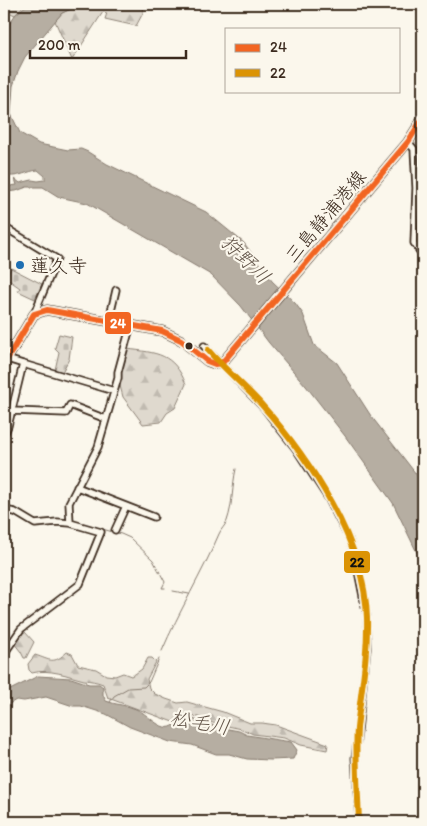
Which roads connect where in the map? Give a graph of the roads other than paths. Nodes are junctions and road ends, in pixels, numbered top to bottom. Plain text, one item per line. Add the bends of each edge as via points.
1 (423, 117) edge
2 (408, 142) junction
3 (4, 227) edge
4 (423, 256) edge
5 (116, 290) dead end
6 (34, 314) junction
7 (108, 320) junction
8 (131, 324) junction
9 (4, 344) edge
10 (204, 346) dead end
11 (14, 347) junction
12 (5, 361) edge
13 (222, 363) junction
14 (23, 364) junction
15 (114, 390) junction
16 (12, 411) junction
17 (106, 419) junction
18 (4, 434) edge
19 (77, 487) junction
20 (126, 506) junction
21 (4, 510) edge
22 (154, 517) dead end
23 (70, 523) junction
24 (115, 530) dead end
25 (4, 654) edge
26 (359, 822) edge

1 - 2 main road, 三島静浦港線
2 - 4 street via 415,153 414,243
2 - 13 main road, 三島静浦港線
3 - 6 street via 57,259
5 - 7 street
6 - 7 main road via 53,310
6 - 11 main road
7 - 8 main road
8 - 13 main road via 172,334 207,361
8 - 15 street
9 - 11 main road
10 - 13 street
11 - 12 main road
12 - 14 street
13 - 26 street via 263,406 317,478 355,556 367,616 367,649 355,758
14 - 15 street
14 - 16 street
15 - 17 street
16 - 17 street via 66,413 70,405
16 - 18 street
17 - 19 street via 98,447
19 - 20 street
19 - 23 street via 69,503
20 - 22 street
20 - 24 street
21 - 23 street via 15,512 35,524
23 - 25 street via 100,532 82,581 21,629

